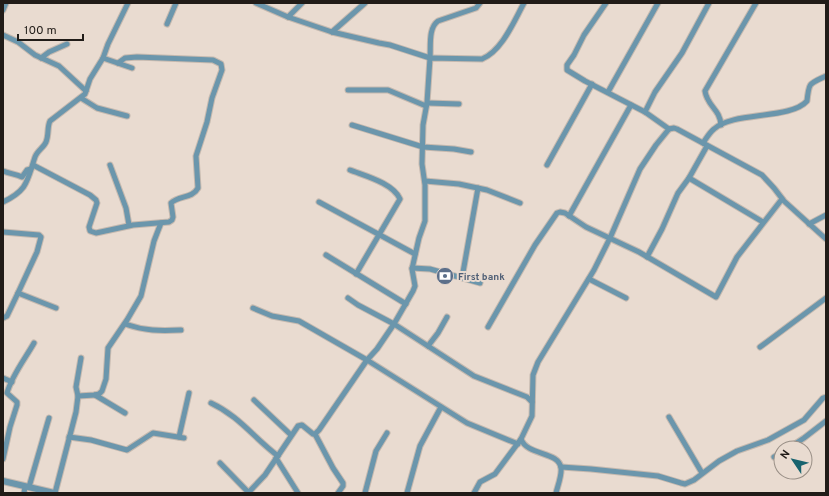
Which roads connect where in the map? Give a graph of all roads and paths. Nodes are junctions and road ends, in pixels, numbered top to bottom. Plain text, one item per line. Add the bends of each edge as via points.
1 (6, 3) edge
2 (128, 3) edge
3 (176, 3) edge
4 (256, 3) edge
5 (302, 3) edge
6 (365, 3) edge
7 (480, 3) edge
8 (524, 3) edge
9 (606, 3) edge
10 (658, 3) edge
11 (709, 3) edge
12 (756, 3) edge
13 (3, 10) edge
14 (288, 17) junction
15 (167, 24) dead end
16 (332, 32) junction
17 (5, 38) edge
18 (67, 44) dead end
19 (41, 58) junction
20 (103, 58) junction
21 (430, 58) junction
22 (118, 63) junction
23 (132, 68) dead end
24 (826, 76) edge
25 (592, 84) junction
26 (348, 90) dead end
27 (86, 91) junction
28 (608, 92) junction
29 (81, 98) junction
30 (426, 104) junction
31 (460, 104) dead end
32 (631, 105) junction
33 (645, 112) junction
34 (127, 116) dead end
35 (352, 125) dead end
36 (721, 125) junction
37 (669, 129) junction
38 (705, 145) junction
39 (423, 147) junction
40 (471, 152) dead end
41 (110, 165) dead end
42 (547, 165) dead end
43 (32, 167) junction
44 (350, 170) dead end
45 (3, 171) edge
46 (690, 178) junction
47 (425, 181) junction
48 (478, 188) junction
49 (782, 199) junction
50 (3, 202) edge
51 (319, 202) dead end
52 (520, 203) dead end
53 (826, 215) edge
54 (569, 216) junction
55 (763, 222) junction
56 (161, 223) junction
57 (809, 224) junction
58 (129, 226) junction
59 (3, 232) edge
60 (379, 235) junction
61 (610, 238) junction
62 (826, 239) edge
63 (415, 254) junction
64 (326, 255) dead end
65 (647, 257) junction
66 (412, 268) junction
67 (356, 274) junction
68 (462, 278) junction
69 (589, 279) junction
70 (480, 283) dead end
71 (18, 293) junction
72 (348, 298) dead end
73 (626, 298) dead end
74 (826, 298) edge
75 (406, 304) junction
76 (56, 308) dead end
77 (253, 308) dead end
78 (447, 317) dead end
79 (3, 318) edge
80 (124, 324) junction
81 (394, 324) junction
82 (488, 327) dead end
83 (181, 330) dead end
84 (34, 343) dead end
85 (428, 346) junction
86 (760, 347) dead end
87 (81, 358) dead end
88 (367, 360) junction
89 (3, 378) edge
90 (12, 382) junction
91 (189, 393) dead end
92 (95, 395) junction
93 (78, 396) junction
94 (826, 398) edge
95 (254, 400) dead end
96 (532, 402) junction
97 (211, 403) dead end
98 (441, 407) junction
99 (125, 413) dead end
100 (669, 417) dead end
101 (49, 418) dead end
102 (826, 421) edge
103 (387, 433) dead end
104 (315, 434) junction
105 (291, 435) junction
106 (69, 437) junction
107 (521, 439) junction
108 (801, 440) edge
109 (518, 444) junction
110 (277, 457) junction
111 (3, 459) edge
112 (220, 463) dead end
113 (561, 468) junction
114 (702, 473) junction
115 (3, 481) edge
116 (26, 489) edge
117 (55, 493) edge
118 (248, 493) edge
119 (298, 493) edge
120 (338, 493) edge
121 (365, 493) edge
122 (407, 493) edge
123 (474, 493) edge
124 (556, 493) edge

1 - 13 street
2 - 20 street
3 - 15 street
4 - 14 street
5 - 14 street
6 - 16 street
7 - 21 street via 476,8 434,24 431,32
8 - 21 street via 498,47 488,57
9 - 25 street via 566,67 570,73
10 - 28 street
11 - 33 street via 682,53 655,92
12 - 36 street via 705,91 721,117
14 - 16 street
16 - 21 street via 390,45
17 - 19 street via 18,42
18 - 19 street
19 - 27 street via 59,66
20 - 22 street
20 - 27 street
21 - 30 street
22 - 23 street
22 - 56 street via 130,57 174,58 221,64 222,70 212,98 208,122 196,156 198,188 192,195 174,200 171,203 172,220
24 - 36 street via 809,87 807,101 795,108
25 - 28 street
25 - 42 street
26 - 30 street via 381,89
27 - 29 street
28 - 32 street
29 - 34 street via 97,108
29 - 43 street via 50,121 46,141 35,156
30 - 31 street
30 - 39 street
32 - 33 street
32 - 54 street
33 - 37 street
35 - 39 street
36 - 38 street via 714,128
37 - 38 street via 678,129
37 - 61 street via 640,169
38 - 46 street
38 - 49 street via 762,175
39 - 40 street
39 - 47 street
41 - 58 street via 126,208
43 - 45 street via 22,177
43 - 50 street via 22,190
43 - 58 street via 96,200 89,228 92,233
44 - 60 street via 383,183 399,196 400,199
46 - 55 street
46 - 65 street via 678,193
47 - 48 street
47 - 63 street via 425,221
48 - 52 street
48 - 68 street
49 - 55 street
49 - 57 street
51 - 60 street
53 - 57 street
54 - 61 street
54 - 82 street via 560,212 553,218
55 - 65 street via 737,257 716,297
56 - 58 street
56 - 80 street via 141,296
57 - 62 street
59 - 71 street via 41,237
60 - 63 street
60 - 67 street
61 - 65 street
61 - 69 street
63 - 66 street
64 - 67 street
66 - 68 street via 430,269
66 - 75 street via 415,286
67 - 75 street
68 - 70 street
69 - 73 street
69 - 96 street via 538,362 533,375
71 - 76 street
71 - 79 street via 7,316
72 - 81 street
74 - 86 street
75 - 81 street
77 - 88 street via 299,322
78 - 85 street
80 - 83 street via 156,331
80 - 92 street via 108,348 106,379 102,390
81 - 85 street
81 - 88 street
84 - 90 street
85 - 96 street via 474,376 527,397
87 - 93 street via 76,387
88 - 98 street
88 - 104 street
89 - 90 street
90 - 111 street via 8,393 18,405
91 - 106 street via 181,437 153,433 127,450 92,440
92 - 93 street
92 - 99 street
93 - 106 street
94 - 114 street via 823,398 804,420 768,440 719,460
95 - 105 street
96 - 107 street via 532,416
97 - 110 street via 238,420
98 - 109 street via 472,426
98 - 122 street via 420,446
100 - 114 street
101 - 116 street
102 - 108 street
103 - 121 street via 376,451
104 - 105 street via 302,425
104 - 120 street via 343,483
105 - 110 street
106 - 117 street
107 - 109 street
107 - 113 street via 527,447 556,459
109 - 123 street via 495,474 480,482
110 - 118 street
110 - 119 street
112 - 118 street
113 - 114 street via 658,476 681,484 694,480
113 - 124 street
115 - 116 street
116 - 117 street

